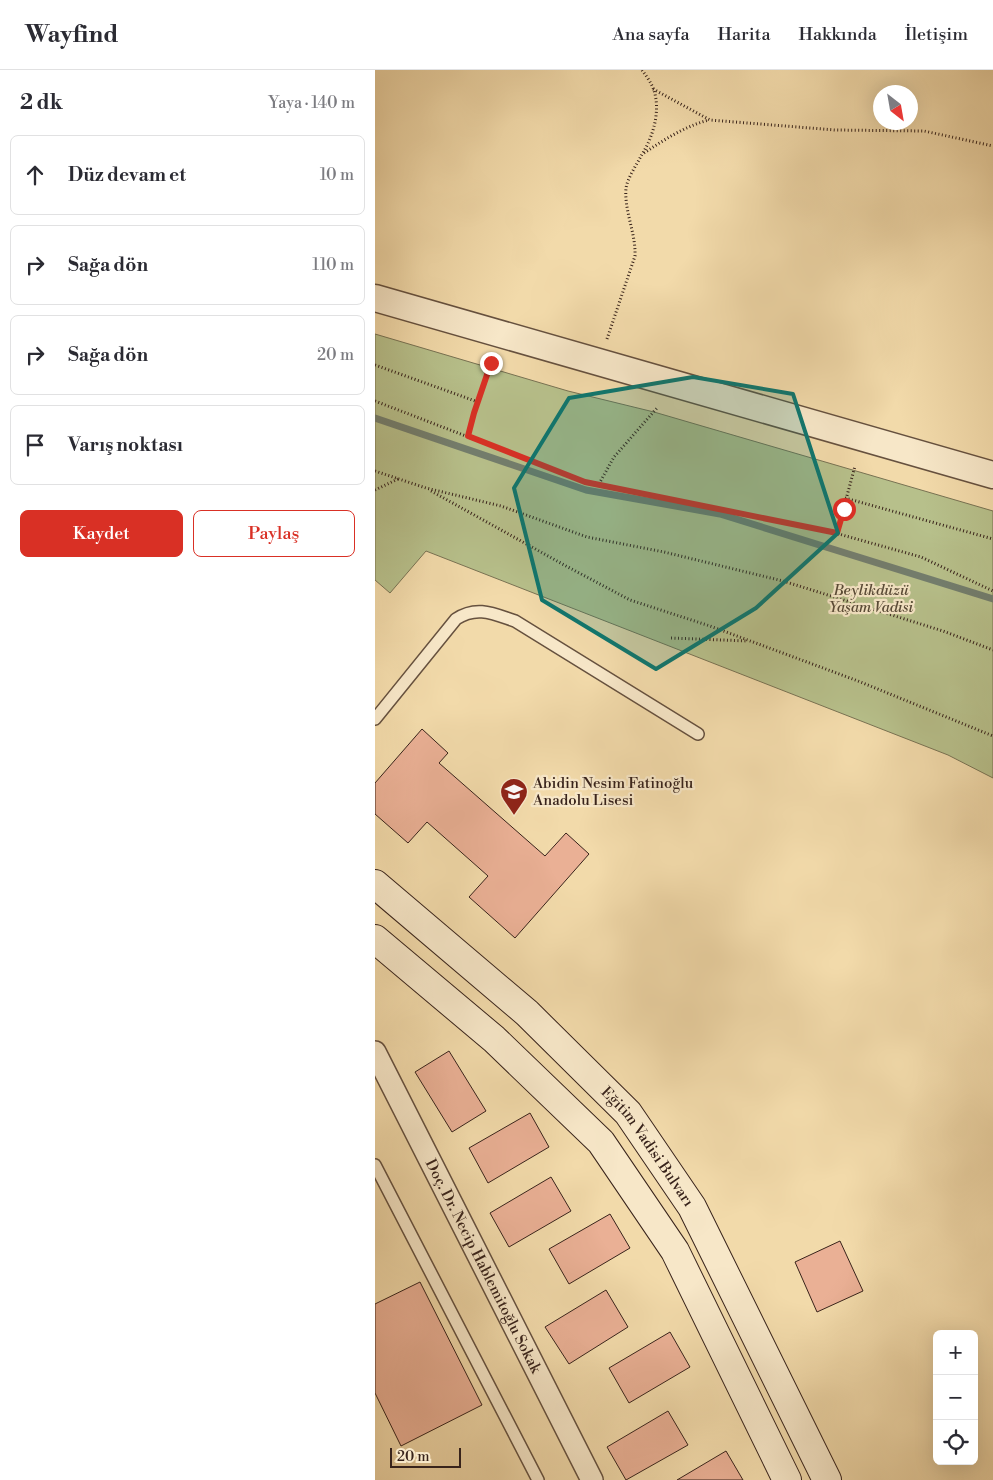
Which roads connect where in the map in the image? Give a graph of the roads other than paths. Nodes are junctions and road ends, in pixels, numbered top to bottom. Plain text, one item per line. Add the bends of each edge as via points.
1 (375, 298) edge
2 (993, 475) edge
3 (375, 718) edge
4 (698, 734) dead end
5 (375, 884) edge
6 (375, 940) edge
7 (375, 1052) edge
8 (375, 1165) edge
9 (538, 1480) edge
10 (592, 1480) edge
11 (787, 1480) edge
12 (827, 1480) edge

1 - 2 street
3 - 4 lane via 457,619 473,611 484,611 515,621
5 - 12 main road, Eğitim Vadisi Bulvarı via 527,1012 628,1113 692,1207
6 - 11 main road via 494,1039 601,1142 675,1251
7 - 10 street, Doç. Dr. Necip Hablemitoğlu Sokak
8 - 9 lane

